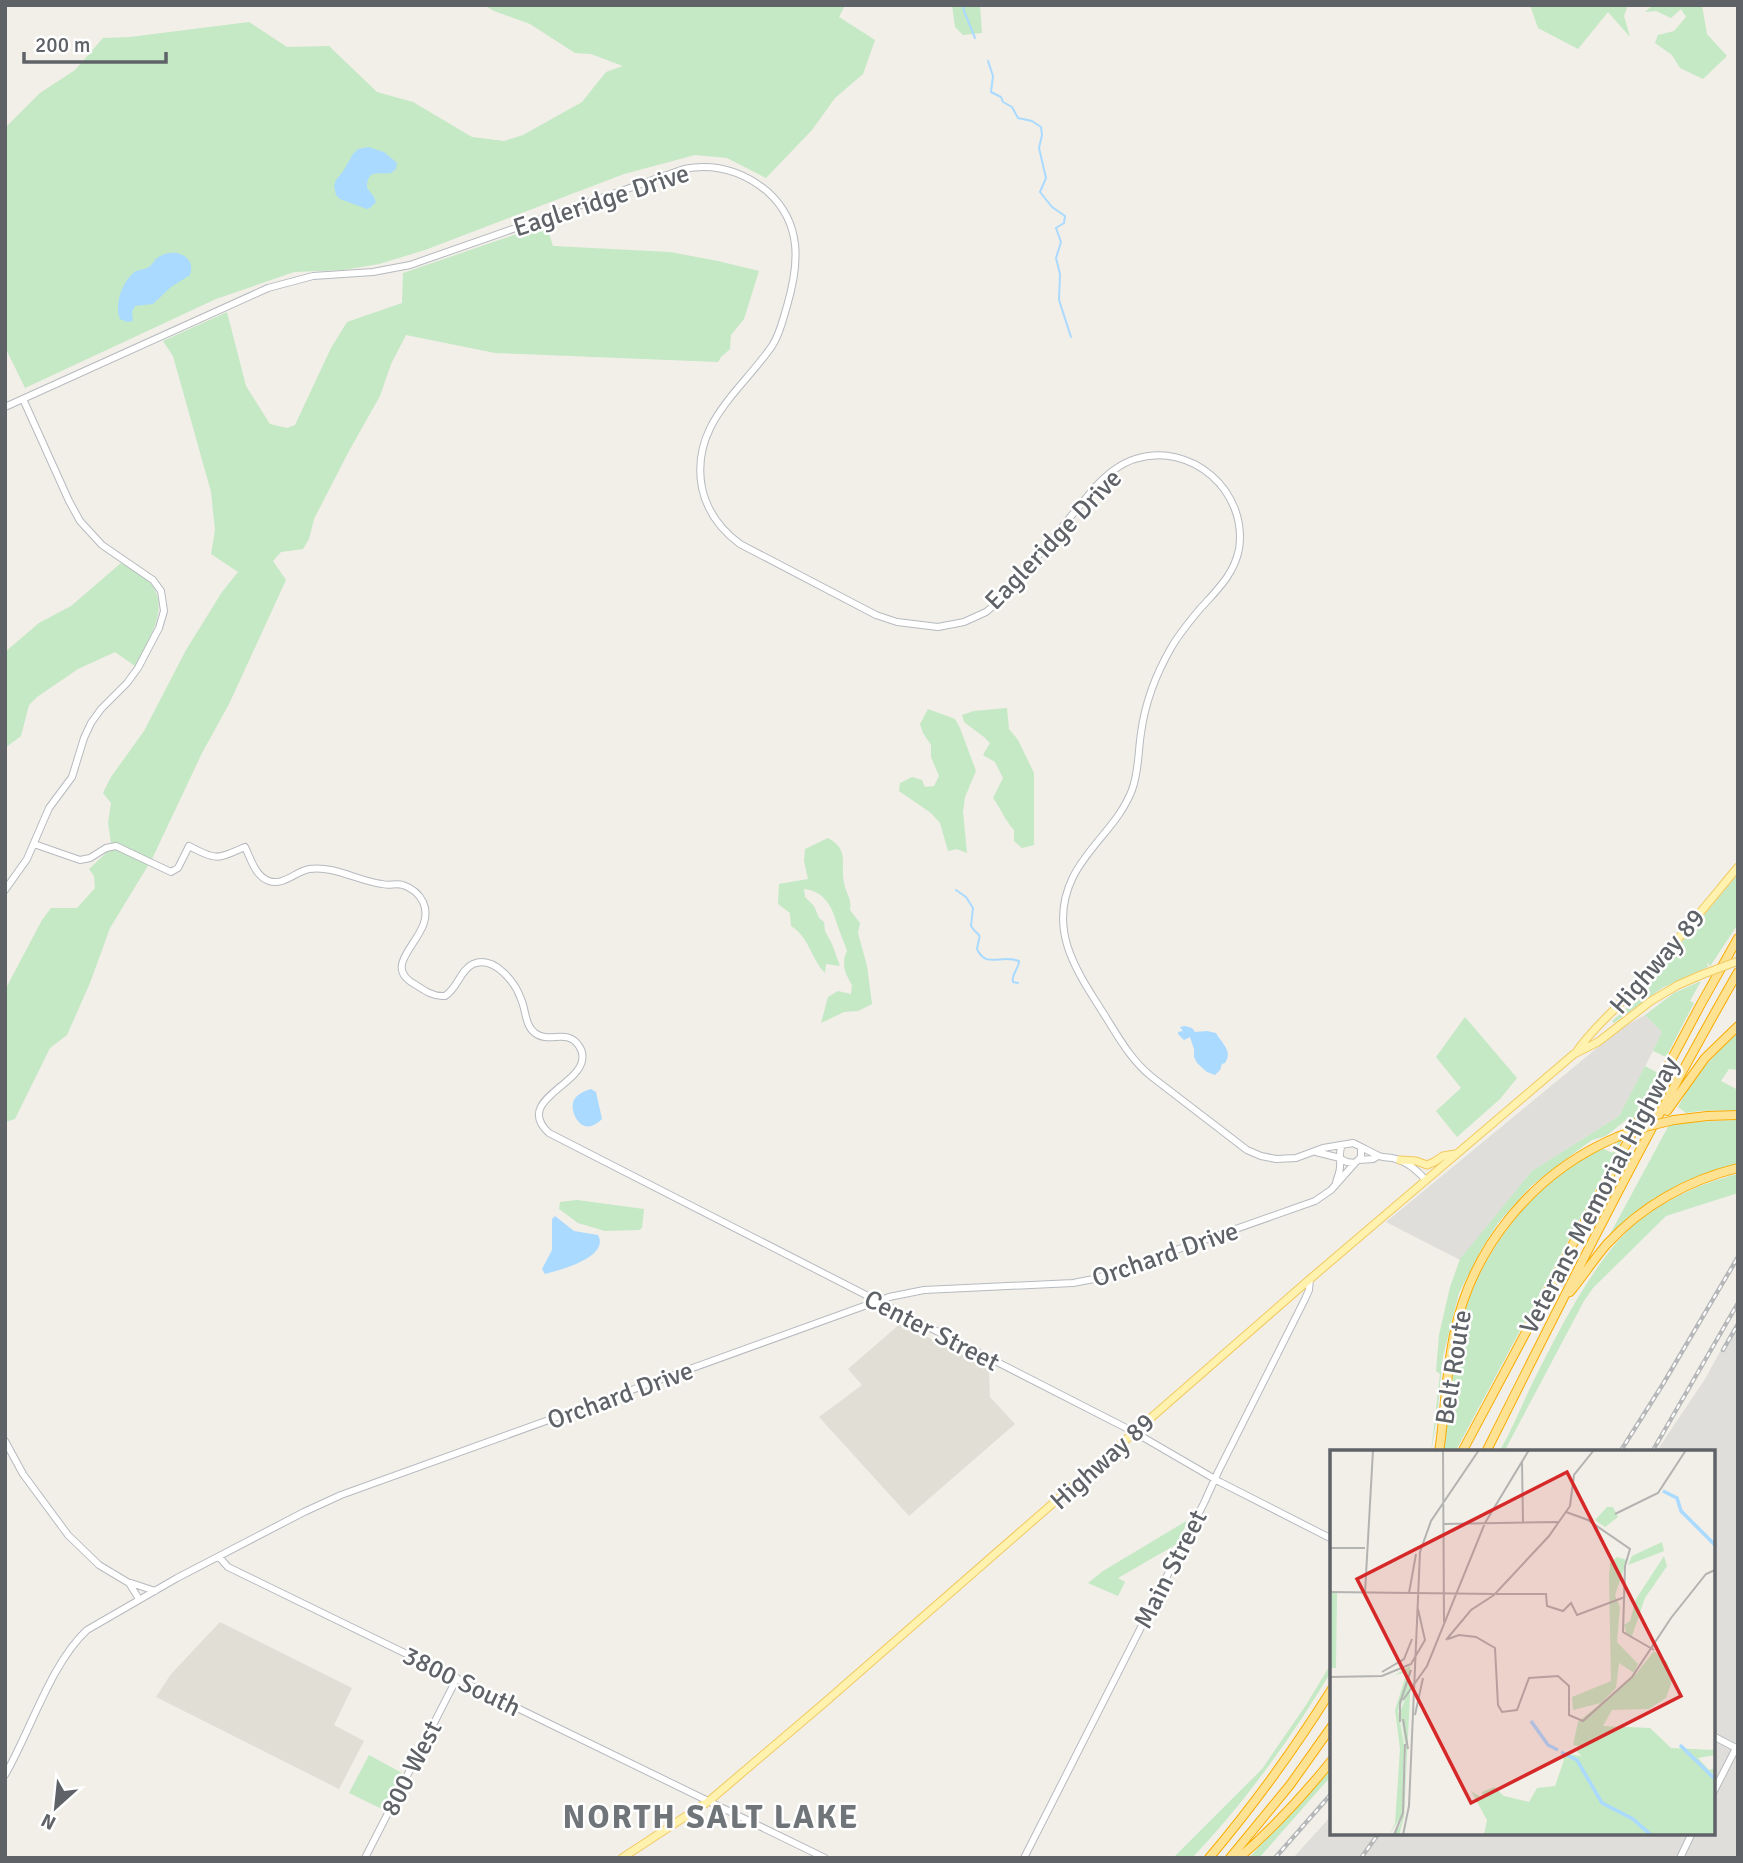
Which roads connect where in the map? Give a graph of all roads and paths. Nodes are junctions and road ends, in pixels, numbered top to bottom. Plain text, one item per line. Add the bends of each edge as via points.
1 (23, 399) junction
2 (5, 407) edge
3 (34, 844) junction
4 (1738, 867) edge
5 (5, 890) edge
6 (1738, 938) edge
7 (1738, 961) edge
8 (1738, 972) edge
9 (1738, 1026) edge
10 (1574, 1054) junction
11 (1738, 1115) edge
12 (1342, 1145) junction
13 (1361, 1148) junction
14 (1316, 1152) junction
15 (1456, 1154) junction
16 (1378, 1156) junction
17 (1341, 1158) junction
18 (1401, 1160) junction
19 (1357, 1161) junction
20 (1738, 1168) edge
21 (1630, 1170) junction
22 (1425, 1179) junction
23 (1335, 1185) junction
24 (1310, 1279) junction
25 (857, 1292) junction
26 (877, 1301) junction
27 (1558, 1308) junction
28 (858, 1309) junction
29 (1134, 1432) junction
30 (5, 1441) edge
31 (1439, 1450) edge
32 (1463, 1450) edge
33 (1487, 1450) edge
34 (1215, 1478) junction
35 (1330, 1538) edge
36 (219, 1557) junction
37 (129, 1583) junction
38 (155, 1591) junction
39 (139, 1599) junction
40 (457, 1678) junction
41 (1330, 1692) edge
42 (1330, 1729) edge
43 (1715, 1737) edge
44 (1737, 1748) edge
45 (1330, 1762) edge
46 (5, 1775) edge
47 (1715, 1789) edge
48 (709, 1801) junction
49 (1691, 1835) edge
50 (365, 1858) edge
51 (622, 1858) edge
52 (825, 1858) edge
53 (1024, 1858) edge
54 (1209, 1858) edge
55 (1230, 1858) edge
56 (1239, 1858) edge
57 (1680, 1858) edge

1 - 2 main road, Eagleridge Drive
1 - 3 main road via 80,521 102,545 153,580 164,605 159,628 138,668 91,723 72,777 47,812
1 - 14 main road, Eagleridge Drive via 240,299 287,282 410,265 684,169 715,168 745,176 782,209 795,243 796,271 777,338 719,411 703,446 700,467 705,499 716,520 740,544 876,615 938,626 974,618 997,603 1103,479 1124,463 1163,455 1188,460 1212,475 1229,495 1240,530 1236,559 1225,582 1188,623 1163,663 1145,714 1130,794 1071,881 1064,934 1072,962 1146,1072 1247,1150 1284,1159
3 - 5 main road
3 - 25 main road, Center Street via 80,860 119,847 173,872 189,846 214,858 245,847 257,873 271,882 317,869 402,885 416,892 426,919 403,958 407,979 443,996 453,990 468,967 491,963 516,989 532,1031 542,1038 570,1038 581,1049 579,1070 541,1107 544,1127 552,1135
4 - 10 main road, Highway 89
6 - 32 highway, Veterans Memorial Highway
7 - 10 main road, Highway 89, bridge via 1678,985
8 - 21 highway, Veterans Memorial Highway
9 - 21 highway via 1693,1073
10 - 15 main road, Highway 89
11 - 31 highway, Belt Route, bridge via 1674,1120 1617,1137 1578,1157 1543,1183 1513,1214 1483,1256 1455,1329
12 - 13 main road via 1350,1142
12 - 14 main road, Eagleridge Drive
12 - 17 main road
13 - 16 main road
13 - 19 main road
14 - 17 main road, Eagleridge Drive
15 - 18 main road via 1430,1164
15 - 22 main road, Highway 89
16 - 18 main road
16 - 19 main road
17 - 19 main road via 1347,1163
17 - 23 main road
18 - 22 main road
19 - 23 main road, Orchard Drive
20 - 27 highway via 1686,1186 1641,1213 1604,1248
21 - 27 highway, Veterans Memorial Highway
22 - 24 main road, Highway 89
23 - 26 main road, Orchard Drive via 1310,1203 1094,1279 924,1290
24 - 29 main road, Highway 89
24 - 34 main road, Main Street via 1307,1296
25 - 26 main road, Center Street
25 - 28 main road
26 - 28 main road, Orchard Drive
26 - 29 main road, Center Street
27 - 33 highway, Veterans Memorial Highway
28 - 36 main road, Orchard Drive via 341,1495
29 - 34 main road, Center Street
29 - 48 main road, Highway 89
30 - 37 main road via 23,1474 72,1540
34 - 35 main road, Center Street
34 - 53 main road, Main Street
36 - 38 main road, Orchard Drive
36 - 40 main road, 3800 South via 228,1567
37 - 38 main road
37 - 39 main road
38 - 39 main road, Orchard Drive
39 - 46 main road, Orchard Drive via 76,1642
40 - 48 main road, 3800 South
40 - 50 main road, 800 West
41 - 54 highway via 1266,1786
42 - 55 highway
43 - 44 main road
44 - 47 main road
45 - 56 highway
48 - 51 main road, Highway 89
48 - 52 main road, 3800 South
49 - 57 main road

